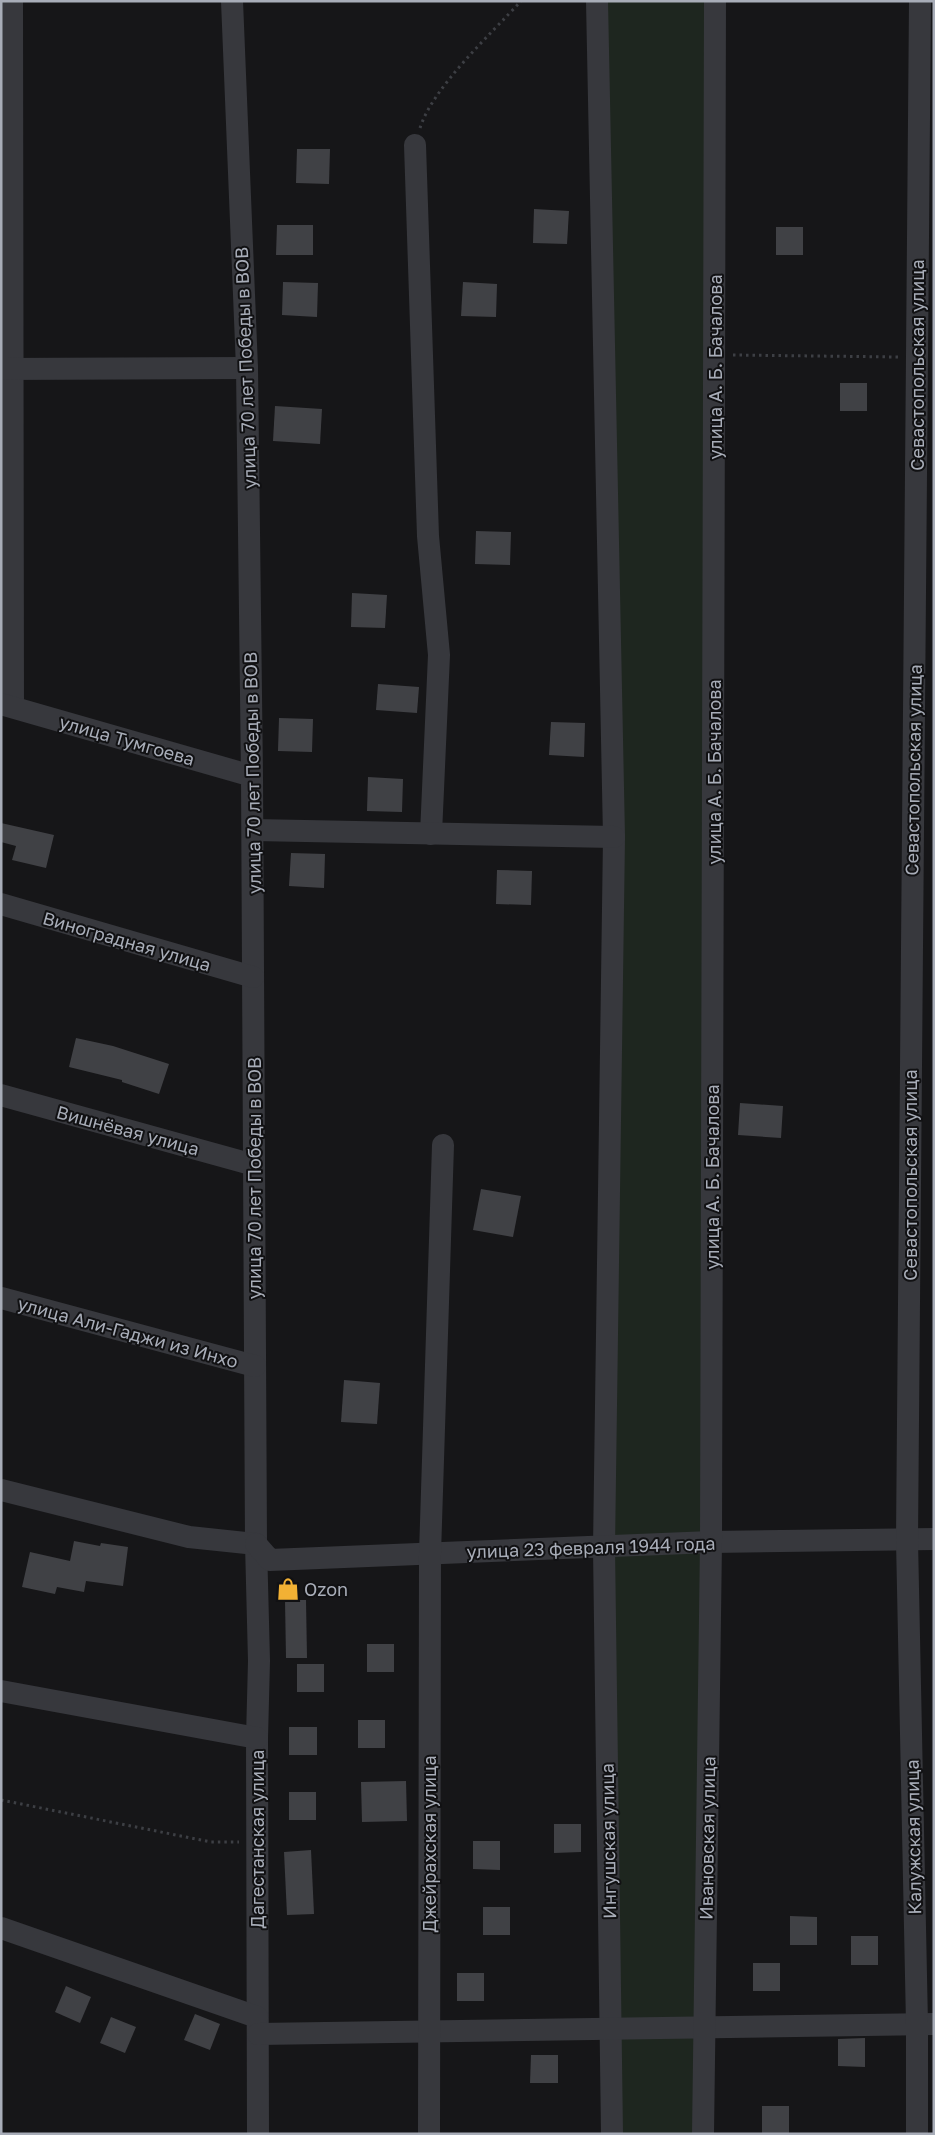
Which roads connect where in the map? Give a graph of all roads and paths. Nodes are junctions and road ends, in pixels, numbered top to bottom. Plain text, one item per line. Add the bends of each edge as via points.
1 (12, 1) edge
2 (232, 1) edge
3 (521, 1) edge
4 (597, 1) edge
5 (715, 1) edge
6 (920, 1) edge
7 (415, 145) joint
8 (715, 354) junction
9 (925, 357) edge
10 (247, 368) junction
11 (7, 369) edge
12 (7, 706) edge
13 (252, 776) junction
14 (253, 830) junction
15 (432, 834) junction
16 (614, 838) junction
17 (1, 904) edge
18 (253, 977) junction
19 (1, 1095) edge
20 (443, 1145) dead end
21 (254, 1165) junction
22 (1, 1298) edge
23 (255, 1366) junction
24 (1, 1490) edge
25 (934, 1539) edge
26 (907, 1540) junction
27 (711, 1542) junction
28 (256, 1544) junction
29 (604, 1548) junction
30 (430, 1554) junction
31 (1, 1691) edge
32 (257, 1738) junction
33 (1, 1800) edge
34 (257, 1842) junction
35 (1, 1928) edge
36 (926, 2024) edge
37 (258, 2026) junction
38 (704, 2027) junction
39 (610, 2029) junction
40 (428, 2032) junction
41 (258, 2134) edge
42 (429, 2134) edge
43 (612, 2134) edge
44 (704, 2134) edge
45 (917, 2134) edge

1 - 11 street
2 - 10 street, улица 70 лет Победы в ВОВ
3 - 7 path via 446,84 426,111
4 - 16 street, Ингушская улица
5 - 8 street, улица А. Б. Бачалова
6 - 9 street, Севастопольская улица
7 - 15 street via 428,536 440,655
8 - 9 path
8 - 27 street, улица А. Б. Бачалова
9 - 26 street, Севастопольская улица
10 - 11 street
10 - 13 street, улица 70 лет Победы в ВОВ
11 - 12 street
12 - 13 street, улица Тумгоева
13 - 14 street, улица 70 лет Победы в ВОВ
14 - 15 street
14 - 18 street, улица 70 лет Победы в ВОВ
15 - 16 street
16 - 29 street, Ингушская улица
17 - 18 street, Виноградная улица
18 - 21 street, улица 70 лет Победы в ВОВ
19 - 21 street, Вишнёвая улица
20 - 30 street, Джейрахская улица
21 - 23 street, улица 70 лет Победы в ВОВ
22 - 23 street, улица Али-Гаджи из Инхо
23 - 28 street, улица 70 лет Победы в ВОВ
24 - 28 street via 189,1537
25 - 26 street, улица 23 февраля 1944 года
26 - 27 street, улица 23 февраля 1944 года
26 - 36 street, Калужская улица
27 - 29 street, улица 23 февраля 1944 года
27 - 38 street, Ивановская улица
28 - 30 street, улица 23 февраля 1944 года via 270,1560
28 - 32 street, Дагестанская улица
29 - 30 street, улица 23 февраля 1944 года
29 - 39 street, Ингушская улица
30 - 40 street, Джейрахская улица
31 - 32 street
32 - 34 street, Дагестанская улица
33 - 34 path via 211,1842
34 - 37 street, Дагестанская улица
35 - 37 street
36 - 38 street
36 - 45 street, Калужская улица
37 - 40 street
37 - 41 street, Дагестанская улица
38 - 39 street
38 - 44 street, Ивановская улица
39 - 40 street
39 - 43 street, Ингушская улица
40 - 42 street, Джейрахская улица

